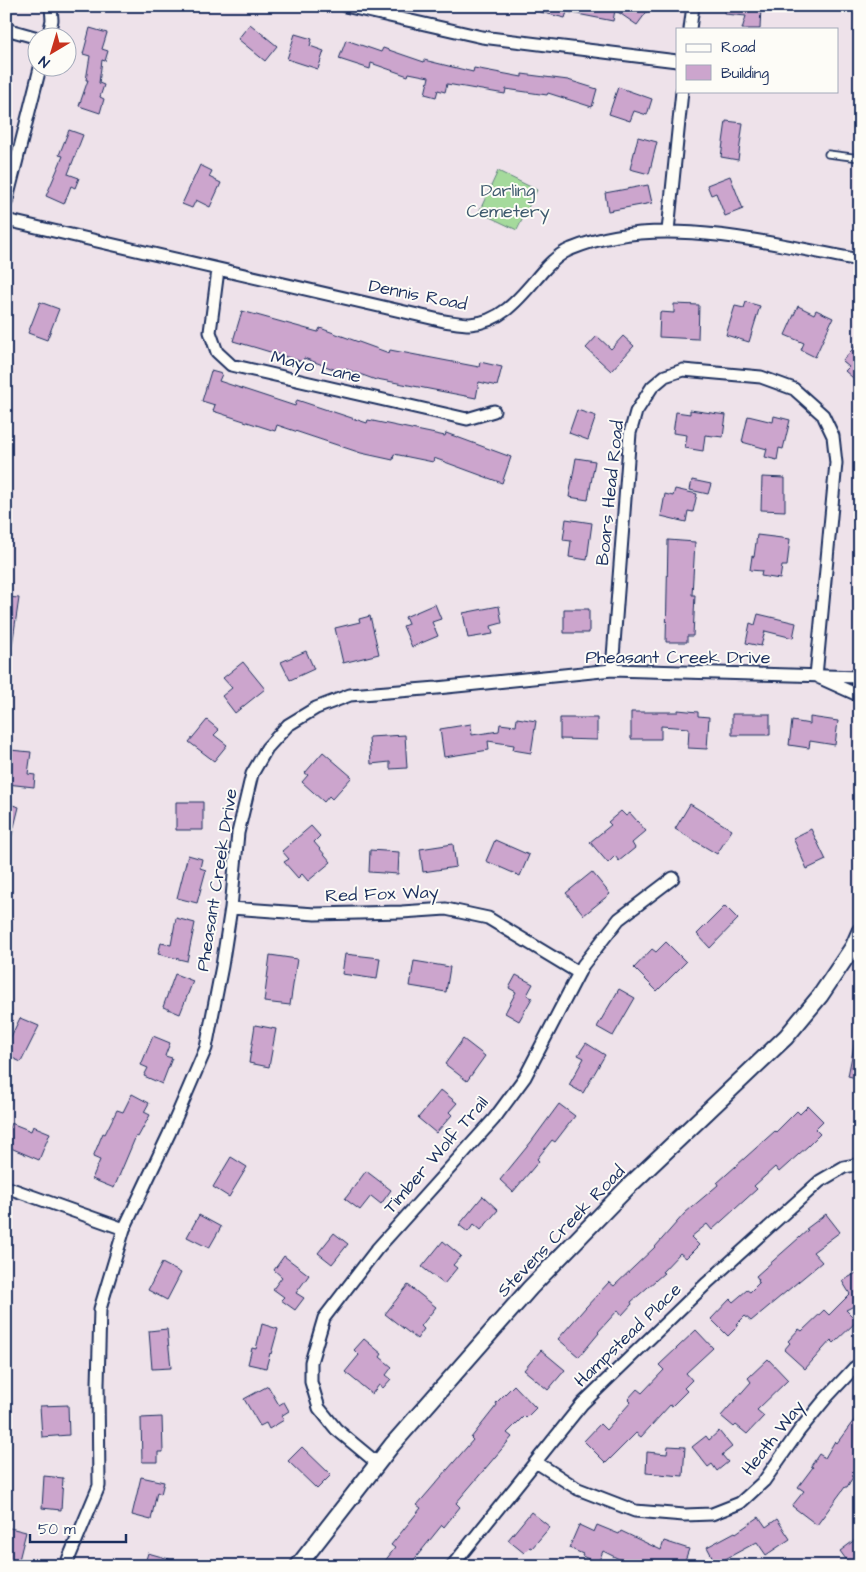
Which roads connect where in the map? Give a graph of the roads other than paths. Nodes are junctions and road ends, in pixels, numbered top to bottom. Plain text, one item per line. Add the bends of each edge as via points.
1 (51, 6) edge
2 (345, 6) edge
3 (693, 6) edge
4 (50, 28) edge
5 (690, 28) edge
6 (6, 29) edge
7 (28, 35) edge
8 (676, 60) edge
9 (37, 78) edge
10 (682, 92) edge
11 (828, 154) dead end
12 (860, 158) edge
13 (6, 203) edge
14 (6, 220) edge
15 (668, 231) junction
16 (860, 260) edge
17 (218, 270) junction
18 (494, 411) dead end
19 (612, 670) junction
20 (816, 676) junction
21 (860, 677) edge
22 (860, 696) edge
23 (673, 878) dead end
24 (231, 908) junction
25 (860, 931) edge
26 (579, 973) junction
27 (860, 1164) edge
28 (6, 1187) edge
29 (124, 1229) junction
30 (860, 1364) edge
31 (378, 1462) junction
32 (536, 1462) junction
33 (68, 1560) dead end
34 (298, 1566) edge
35 (452, 1566) edge

1 - 4 street
2 - 8 street via 482,37
3 - 5 street
6 - 7 street
9 - 13 street
10 - 15 street
11 - 12 lane
14 - 17 street, Dennis Road
15 - 16 street, Dennis Road via 736,238
15 - 17 street, Dennis Road via 598,240 570,249 548,265 510,308 491,320 470,324 444,321
17 - 18 street, Mayo Lane via 210,332 217,352 231,365 467,418
19 - 20 street, Pheasant Creek Drive
19 - 20 street, Boars Head Road via 630,433 636,412 652,386 665,376 683,370 761,377 794,389 823,415 833,436 836,463
19 - 24 street, Pheasant Creek Drive via 350,695 316,708 288,725 267,748 252,774 238,833
20 - 21 street, Pheasant Creek Drive
20 - 22 street, Pheasant Creek Drive
23 - 26 street, Timber Wolf Trail via 619,919
24 - 26 street, Red Fox Way via 316,914 446,909 488,918
24 - 29 street, Pheasant Creek Drive via 206,1048
25 - 31 street, Stevens Creek Road via 820,996 786,1038 627,1188 530,1288
26 - 31 street, Timber Wolf Trail via 525,1077 494,1119 378,1249 324,1318 311,1362 311,1382 319,1408 336,1429
27 - 32 street, Hampstead Place via 844,1167 820,1181 707,1283 582,1404
28 - 29 street
29 - 33 street, Pheasant Creek Drive via 100,1309 99,1486
30 - 32 street, Heath Way via 826,1398 764,1481 740,1503 712,1514 635,1511 578,1489
31 - 34 street, Stevens Creek Road
32 - 35 street, Hampstead Place

